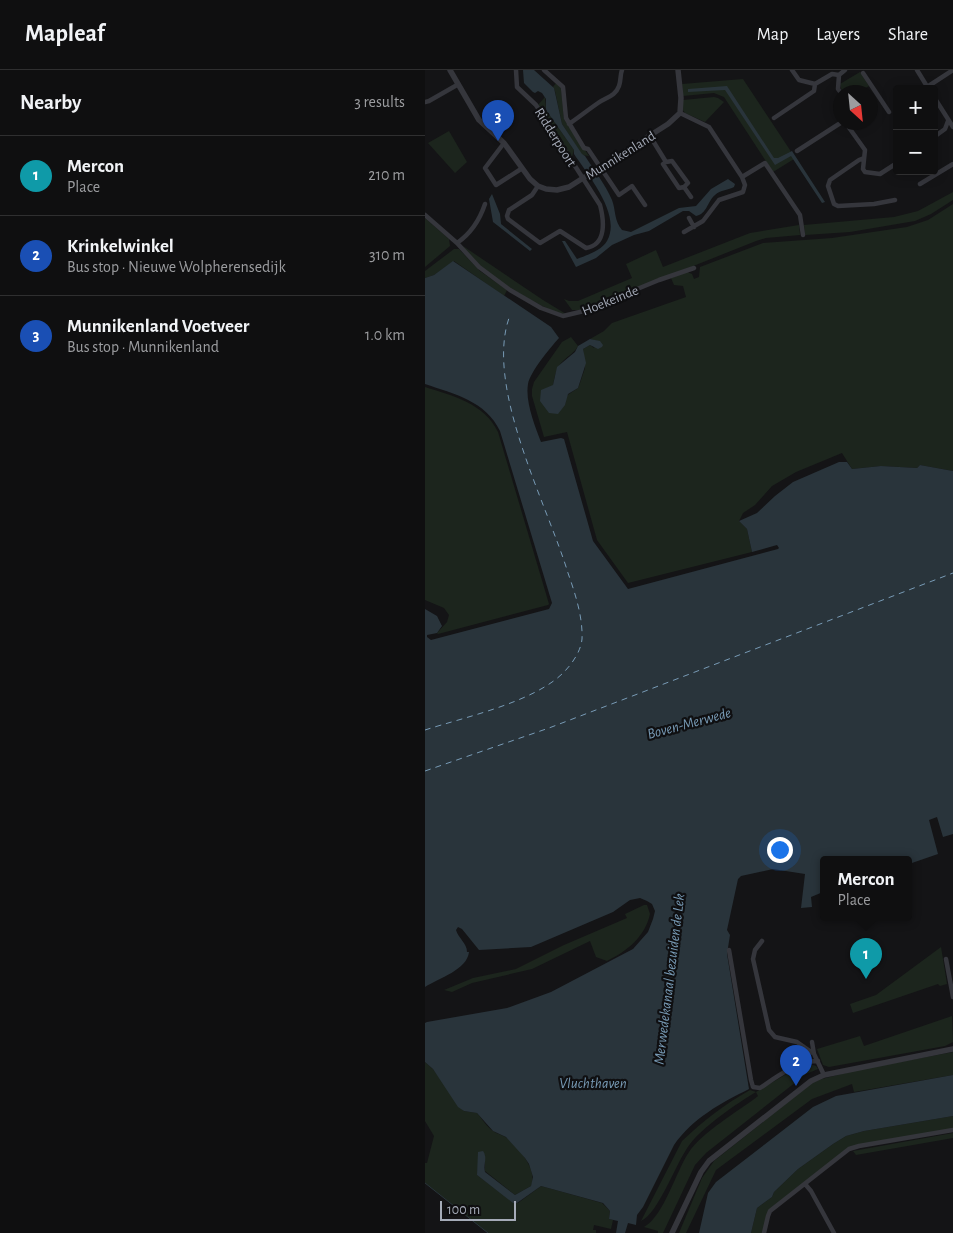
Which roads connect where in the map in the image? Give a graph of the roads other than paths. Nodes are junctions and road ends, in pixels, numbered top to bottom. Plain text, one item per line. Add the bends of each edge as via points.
1 (450, 70) edge
2 (516, 70) edge
3 (543, 70) edge
4 (622, 70) edge
5 (678, 70) edge
6 (792, 70) edge
7 (845, 70) edge
8 (917, 70) edge
9 (953, 70) edge
10 (863, 73) dead end
11 (839, 75) junction
12 (815, 84) junction
13 (457, 85) junction
14 (838, 85) edge
15 (869, 85) edge
16 (926, 85) edge
17 (932, 85) edge
18 (878, 98) edge
19 (425, 102) edge
20 (938, 104) edge
21 (889, 112) dead end
22 (680, 113) junction
23 (774, 118) dead end
24 (948, 121) junction
25 (569, 124) junction
26 (953, 127) edge
27 (833, 128) edge
28 (849, 130) edge
29 (938, 134) edge
30 (650, 136) junction
31 (504, 142) junction
32 (797, 151) dead end
33 (864, 158) junction
34 (666, 162) junction
35 (953, 164) edge
36 (893, 166) edge
37 (521, 169) junction
38 (598, 170) junction
39 (742, 177) junction
40 (584, 178) junction
41 (920, 184) dead end
42 (538, 186) junction
43 (685, 187) junction
44 (691, 197) dead end
45 (895, 200) dead end
46 (485, 204) dead end
47 (645, 205) dead end
48 (425, 215) edge
49 (689, 218) dead end
50 (694, 226) junction
51 (684, 232) dead end
52 (803, 235) dead end
53 (457, 243) junction
54 (694, 268) dead end
55 (762, 942) dead end
56 (729, 950) dead end
57 (946, 959) dead end
58 (953, 997) edge
59 (812, 1042) dead end
60 (953, 1049) edge
61 (814, 1054) junction
62 (818, 1061) junction
63 (824, 1075) junction
64 (953, 1130) edge
65 (805, 1184) junction
66 (672, 1233) edge
67 (764, 1233) edge
68 (834, 1233) edge

1 - 13 street
2 - 40 street, Ridderpoort via 517,87 536,104
3 - 25 street via 563,87
4 - 25 street via 620,85 610,98 597,103
5 - 22 street
6 - 12 street via 799,80
7 - 11 street
8 - 16 street
9 - 17 street
10 - 15 street
11 - 12 street via 832,74
11 - 14 street
12 - 23 street via 814,91
13 - 19 street
13 - 31 street via 479,120
18 - 21 street
20 - 24 street
22 - 30 street, Munnikenland
22 - 39 street via 709,127
24 - 26 street
24 - 29 street
25 - 38 street
27 - 32 street
28 - 33 street via 865,150
30 - 34 street
30 - 38 street, Munnikenland
31 - 37 street
31 - 37 street via 485,168 496,185
33 - 36 street via 865,172 881,174
33 - 45 street via 829,180 834,204
34 - 43 street via 672,160 687,183
34 - 43 street via 663,164 679,188
35 - 41 street
37 - 42 street
38 - 40 street, Munnikenland
38 - 47 street via 619,195 633,186
39 - 50 street via 743,192 719,200 708,217
39 - 52 street via 765,163 800,215
40 - 42 street, Munnikenland via 557,190
40 - 42 street, Ridderpoort via 603,216 599,241 586,248 560,231 543,242 537,242 508,219 509,210 532,195
43 - 44 street
46 - 53 street via 464,238
48 - 53 street, Hoekeinde
49 - 50 street
50 - 51 street
53 - 54 street, Hoekeinde via 479,267 510,290 541,308 563,316 579,313
55 - 61 street via 753,959 769,1030 775,1037 797,1042
56 - 62 street via 753,1087 760,1088 788,1071
57 - 58 street
59 - 61 street
60 - 63 street
61 - 62 street
62 - 63 street
63 - 66 street via 806,1084 709,1161
64 - 65 street via 853,1147
65 - 67 street via 769,1212
65 - 68 street

